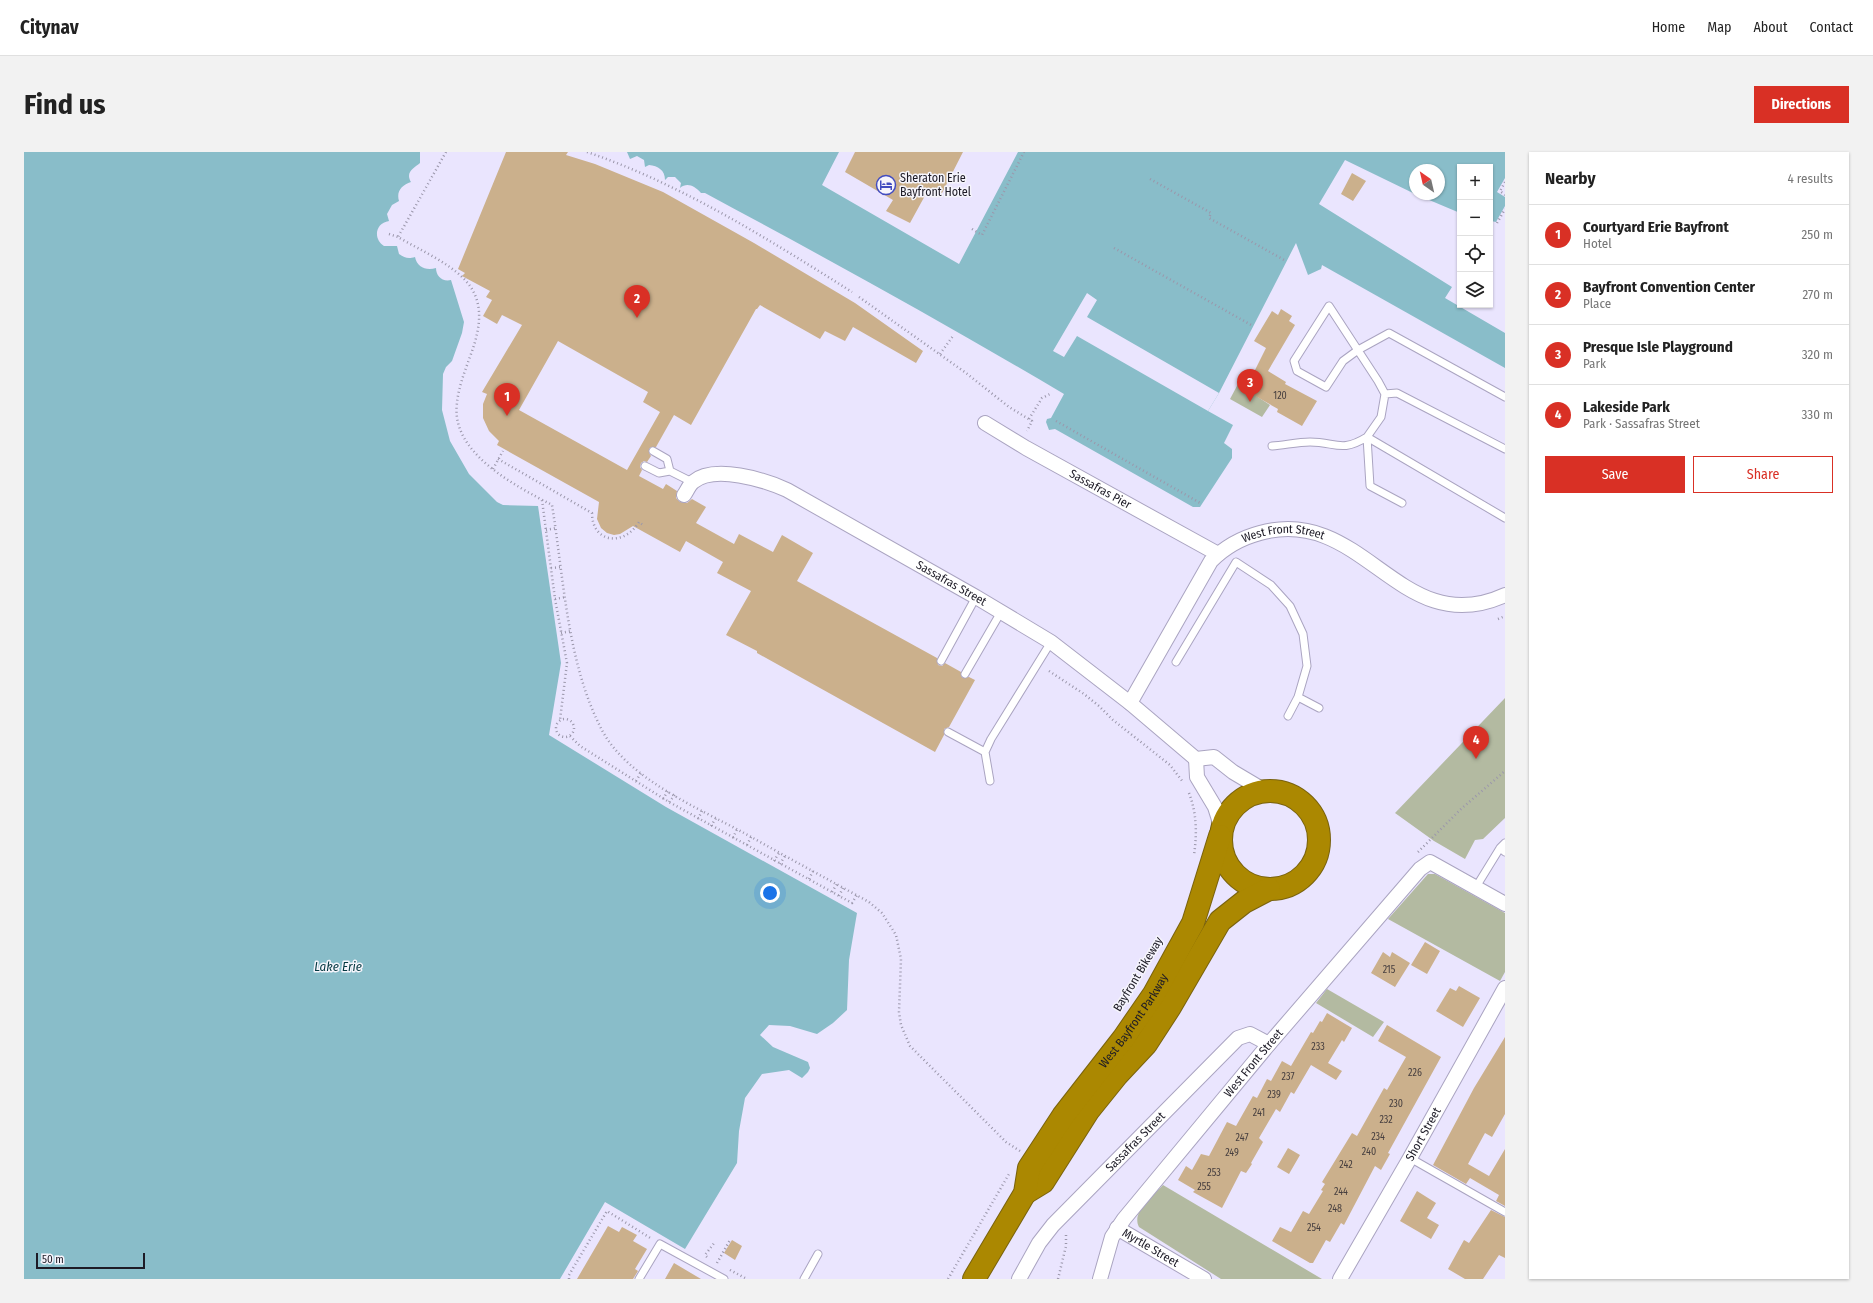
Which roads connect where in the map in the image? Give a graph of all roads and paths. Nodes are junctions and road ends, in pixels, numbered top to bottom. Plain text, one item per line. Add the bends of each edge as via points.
1 (446, 152) edge
2 (587, 152) edge
3 (1024, 152) edge
4 (1150, 179) dead end
5 (1505, 182) edge
6 (1505, 195) edge
7 (1505, 210) edge
8 (1497, 223) dead end
9 (972, 229) dead end
10 (389, 234) dead end
11 (398, 237) junction
12 (1114, 248) dead end
13 (1286, 261) dead end
14 (852, 292) dead end
15 (859, 297) dead end
16 (1253, 326) dead end
17 (954, 336) dead end
18 (1358, 350) junction
19 (940, 354) junction
20 (1050, 394) dead end
21 (1385, 394) junction
22 (1505, 397) edge
23 (1029, 419) junction
24 (1056, 421) dead end
25 (985, 423) dead end
26 (1027, 431) dead end
27 (1367, 437) junction
28 (1272, 446) dead end
29 (1505, 449) edge
30 (503, 451) dead end
31 (653, 451) dead end
32 (498, 459) junction
33 (645, 466) dead end
34 (493, 468) junction
35 (670, 470) junction
36 (692, 482) junction
37 (684, 495) dead end
38 (542, 500) junction
39 (1202, 504) dead end
40 (1402, 504) dead end
41 (1505, 518) edge
42 (644, 525) dead end
43 (556, 528) junction
44 (546, 530) junction
45 (1218, 554) junction
46 (562, 566) junction
47 (551, 568) junction
48 (1505, 595) edge
49 (566, 597) junction
50 (976, 597) junction
51 (555, 599) junction
52 (1001, 612) junction
53 (1505, 616) edge
54 (1498, 620) dead end
55 (572, 631) junction
56 (560, 633) junction
57 (1051, 642) junction
58 (941, 661) dead end
59 (1176, 662) dead end
60 (1049, 671) dead end
61 (965, 674) dead end
62 (1298, 697) junction
63 (1130, 703) junction
64 (1319, 708) dead end
65 (1288, 716) dead end
66 (560, 720) junction
67 (948, 732) dead end
68 (570, 736) junction
69 (985, 752) junction
70 (1196, 759) junction
71 (641, 773) junction
72 (636, 781) junction
73 (990, 781) dead end
74 (1183, 782) dead end
75 (1187, 789) dead end
76 (1265, 790) junction
77 (668, 791) junction
78 (675, 795) junction
79 (664, 799) junction
80 (670, 802) junction
81 (702, 811) junction
82 (698, 818) junction
83 (716, 818) junction
84 (711, 826) junction
85 (737, 829) junction
86 (1221, 833) junction
87 (751, 837) junction
88 (733, 838) junction
89 (746, 845) junction
90 (1503, 848) edge
91 (779, 852) junction
92 (784, 856) junction
93 (1194, 858) dead end
94 (774, 861) junction
95 (780, 864) junction
96 (813, 871) junction
97 (808, 879) junction
98 (837, 884) junction
99 (1476, 887) junction
100 (844, 888) junction
101 (1269, 890) junction
102 (832, 892) junction
103 (857, 895) junction
104 (839, 896) junction
105 (1505, 904) edge
106 (1505, 988) edge
107 (1269, 1044) junction
108 (1026, 1146) dead end
109 (1410, 1158) junction
110 (1010, 1172) dead end
111 (1025, 1193) junction
112 (1505, 1212) edge
113 (1117, 1228) junction
114 (1066, 1231) dead end
115 (730, 1240) dead end
116 (715, 1242) dead end
117 (660, 1244) junction
118 (818, 1254) dead end
119 (705, 1255) dead end
120 (718, 1262) dead end
121 (569, 1279) edge
122 (639, 1279) edge
123 (724, 1279) edge
124 (804, 1279) edge
125 (948, 1279) edge
126 (974, 1279) edge
127 (1019, 1279) edge
128 (1058, 1279) edge
129 (1100, 1279) edge
130 (1204, 1279) edge
131 (1340, 1279) edge

1 - 11 path
2 - 14 path via 680,191 763,237
3 - 9 path via 982,235
4 - 13 path via 1211,213 1209,218
5 - 6 path via 1500,191
7 - 8 path
10 - 11 path
11 - 34 path via 458,273 472,289 479,306 479,327 456,404 457,417 465,440 479,458
12 - 16 path
15 - 19 path
17 - 19 path
18 - 18 lane via 1343,361 1326,387 1297,371 1294,361 1328,306
18 - 21 lane
18 - 22 lane via 1388,334
19 - 23 path via 1009,407
20 - 23 path via 1042,398
21 - 27 lane via 1381,417
21 - 29 lane via 1397,393
23 - 26 path via 1032,421
24 - 39 path
25 - 45 street, Sassafras Pier
27 - 28 lane via 1355,445 1340,447 1310,442
27 - 40 lane via 1370,486
27 - 41 lane
30 - 32 path
31 - 35 lane via 667,459
32 - 34 path
32 - 42 path via 592,513 593,524 611,539 623,538 630,534 639,522
33 - 35 lane via 659,473
34 - 38 path
35 - 36 lane
36 - 37 street
36 - 50 street, Sassafras Street via 714,474 759,479 777,485
38 - 43 path via 552,505
38 - 44 path
43 - 44 path
43 - 46 path
44 - 47 path
45 - 48 street, West Front Street via 1248,536 1288,529 1308,531 1324,534 1343,544 1423,598 1453,606 1470,606 1491,602
45 - 63 street, West Front Street via 1204,570
46 - 47 path
46 - 49 path
47 - 51 path
49 - 51 path
49 - 55 path
50 - 52 street, Sassafras Street
50 - 58 lane
51 - 56 path
52 - 57 street, Sassafras Street
52 - 61 lane
53 - 54 path
55 - 56 path
55 - 71 path via 589,700 604,732 616,751
56 - 66 path via 567,668
57 - 63 street, Sassafras Street
57 - 69 lane
59 - 62 lane via 1236,562 1271,585 1290,606 1304,634 1307,666
60 - 74 path via 1099,706 1170,765
62 - 64 lane
62 - 65 lane
63 - 70 street, Sassafras Street
66 - 68 path via 568,719 573,725
66 - 68 path via 556,731 562,737
67 - 69 lane
68 - 72 path via 580,746
69 - 73 lane
70 - 76 street via 1214,757 1233,772
70 - 86 street via 1197,777 1215,807
71 - 72 path
71 - 77 path
72 - 79 path
75 - 93 path via 1196,819
76 - 86 highway via 1240,800 1230,810
76 - 101 highway via 1285,793 1303,803 1312,813 1320,838 1313,864 1305,874 1289,885
77 - 78 path
77 - 79 path
78 - 80 path
78 - 81 path
79 - 80 path
80 - 82 path
81 - 82 path
81 - 83 path
82 - 84 path
83 - 84 path
83 - 85 path
84 - 88 path
85 - 87 path
85 - 88 path
86 - 101 highway via 1221,849 1233,873 1244,882
86 - 111 highway, West Bayfront Parkway via 1193,923 1154,994 1123,1039 1063,1116 1033,1161 1029,1168
87 - 89 path
87 - 91 path
88 - 89 path
89 - 94 path
90 - 99 lane
91 - 92 path
91 - 94 path
92 - 95 path
92 - 96 path
94 - 95 path
95 - 97 path
96 - 97 path
96 - 98 path
97 - 102 path
98 - 100 path
98 - 102 path
99 - 105 street
99 - 107 street, West Front Street via 1430,862 1420,869
100 - 103 path
100 - 104 path
101 - 111 highway, West Bayfront Parkway via 1244,902 1220,921 1146,1044 1088,1111 1043,1182
102 - 104 path
103 - 104 path via 852,903
103 - 108 path via 882,912 896,935 901,959 899,1012 910,1046 1006,1142 1022,1152
106 - 109 street, Short Street
107 - 113 street, West Front Street
107 - 127 street, Sassafras Street via 1250,1034 1238,1038 1050,1228
109 - 112 lane
109 - 131 street, Short Street
110 - 125 path
111 - 126 highway, West Bayfront Parkway
113 - 129 street, West Front Street
113 - 130 street, Myrtle Street
114 - 128 path via 1066,1246
115 - 120 path
116 - 119 path
117 - 121 path via 607,1211
117 - 122 lane
117 - 123 lane
118 - 124 lane

